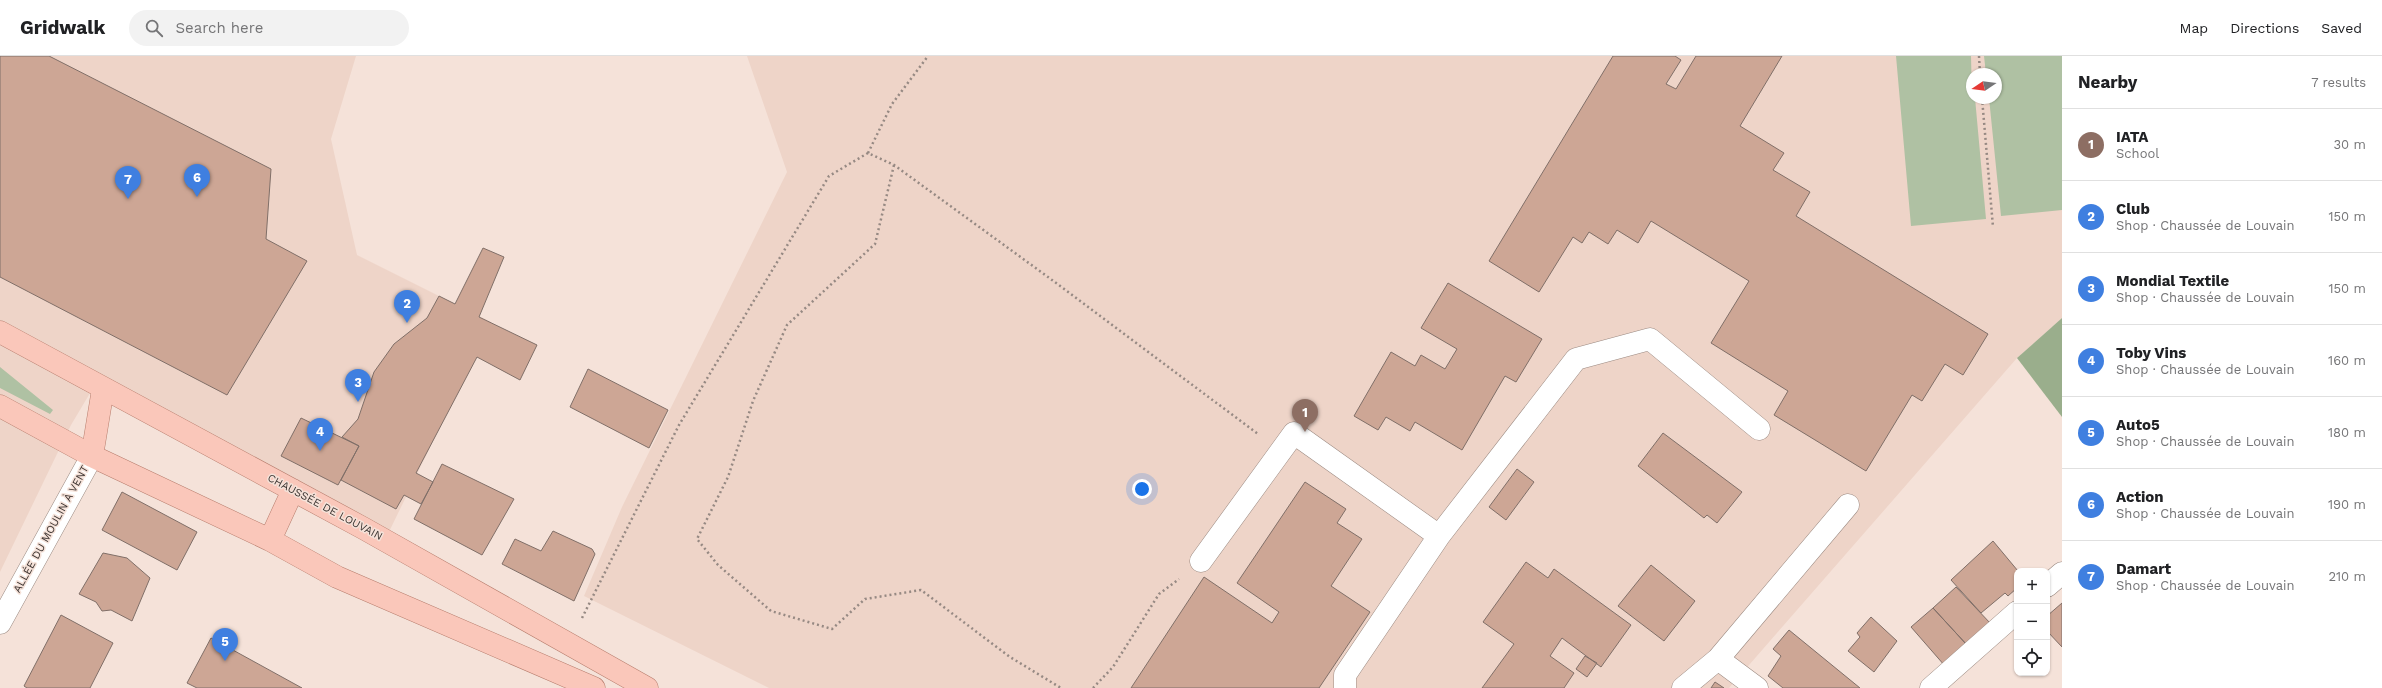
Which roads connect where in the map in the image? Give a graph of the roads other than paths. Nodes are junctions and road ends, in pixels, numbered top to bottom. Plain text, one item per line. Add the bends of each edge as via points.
1 (0, 332) edge
2 (103, 389) junction
3 (0, 406) edge
4 (1759, 429) dead end
5 (92, 456) junction
6 (293, 490) junction
7 (1848, 505) dead end
8 (1439, 536) junction
9 (270, 540) junction
10 (1201, 561) road end
11 (2062, 573) edge
12 (2050, 583) edge
13 (2014, 615) edge
14 (0, 623) edge
15 (1718, 659) junction
16 (594, 688) edge
17 (647, 688) edge
18 (1345, 688) edge
19 (1684, 688) edge
20 (1757, 688) edge
21 (1931, 688) edge

1 - 2 main road, CHAUSSÉE DE LOUVAIN
2 - 5 main road
2 - 6 main road, CHAUSSÉE DE LOUVAIN
3 - 5 main road
4 - 8 street via 1650,339 1576,358
5 - 9 main road
5 - 14 street, ALLÉE DU MOULIN À VENT
6 - 9 main road
6 - 17 main road, CHAUSSÉE DE LOUVAIN
7 - 15 street
8 - 10 street via 1294,433
8 - 18 street via 1345,676
9 - 16 main road via 337,578
11 - 12 street
13 - 21 street
15 - 19 street
15 - 20 street

